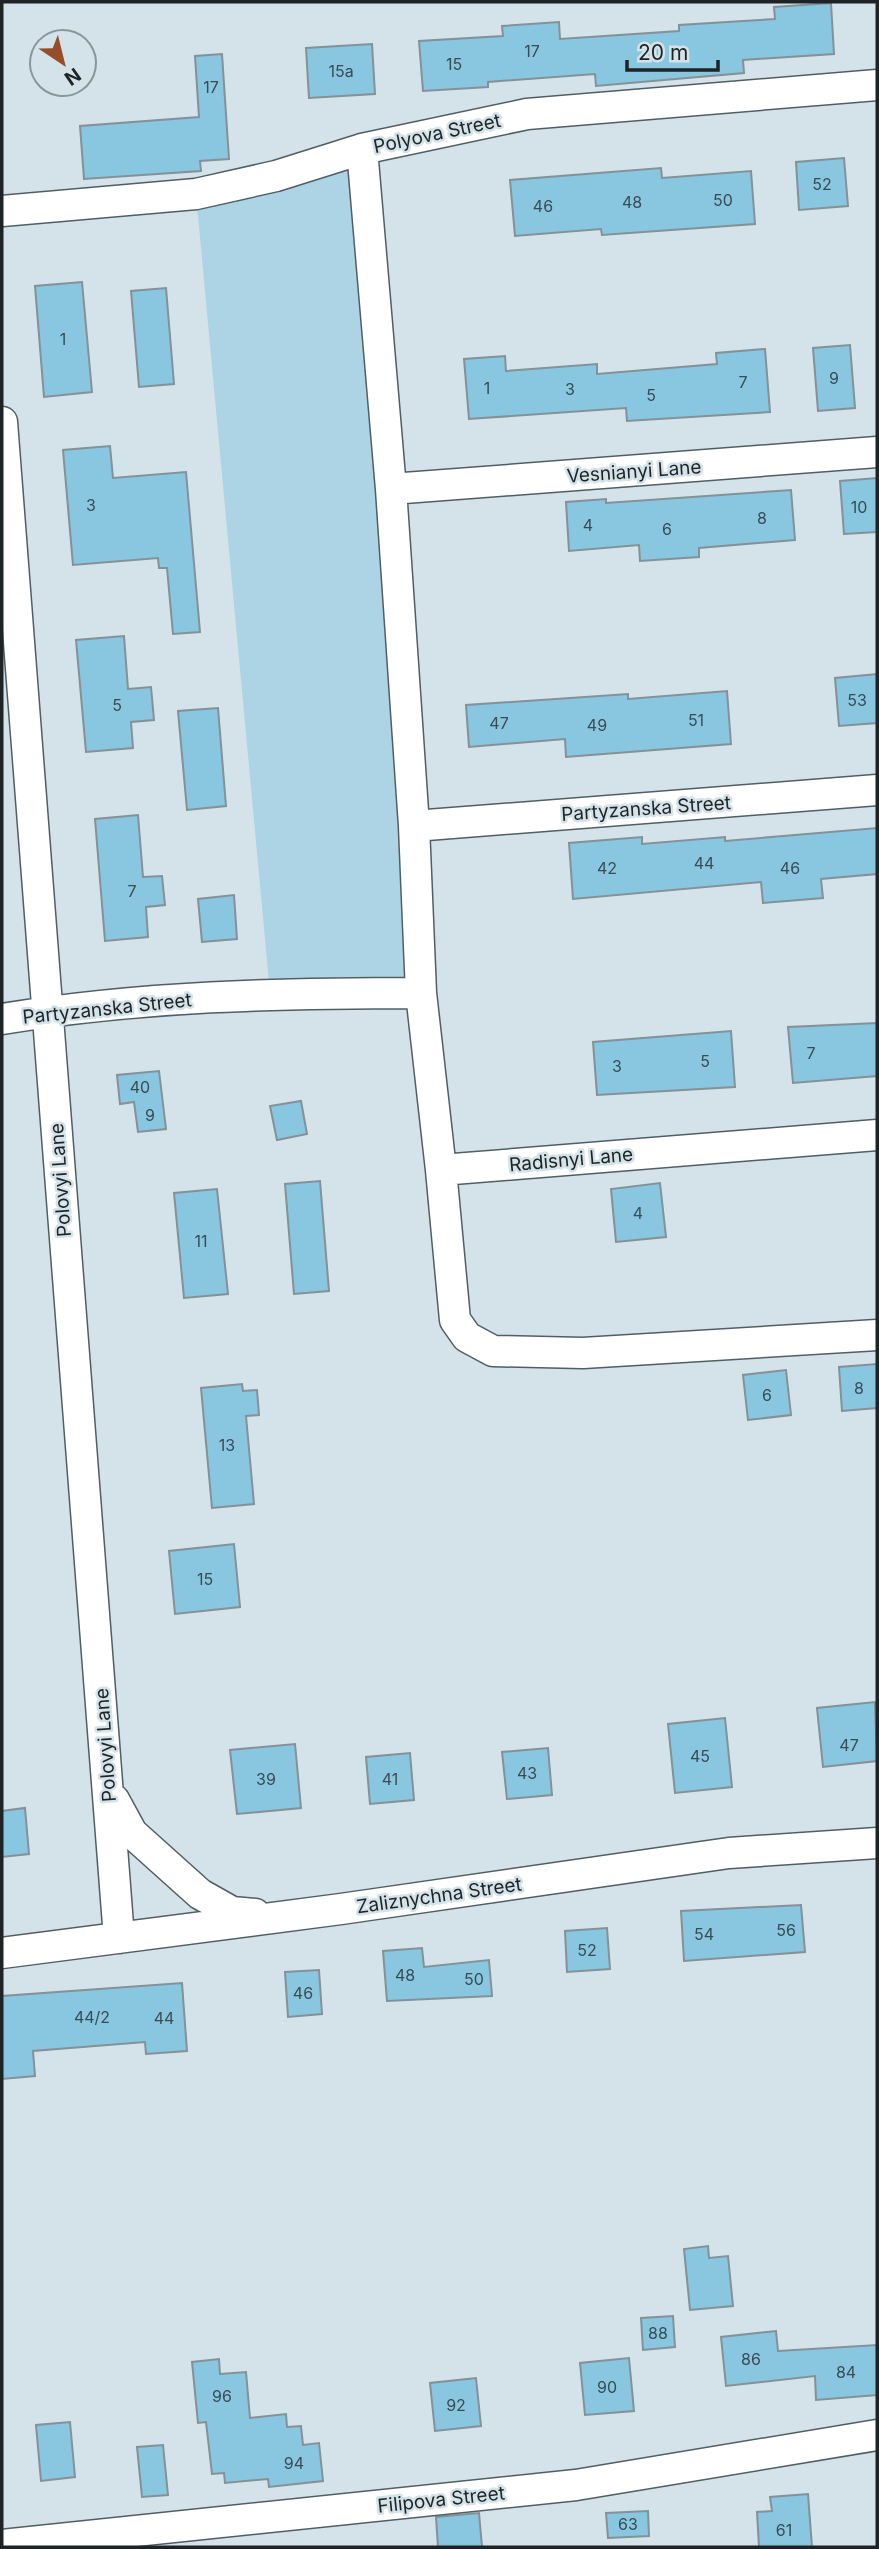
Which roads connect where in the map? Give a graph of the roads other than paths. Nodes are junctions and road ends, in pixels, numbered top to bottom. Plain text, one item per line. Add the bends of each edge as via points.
1 (877, 86) edge
2 (362, 149) junction
3 (2, 211) edge
4 (2, 422) edge
5 (877, 452) edge
6 (391, 489) junction
7 (877, 790) edge
8 (414, 826) junction
9 (421, 993) junction
10 (47, 1012) junction
11 (2, 1019) edge
12 (877, 1135) edge
13 (441, 1170) junction
14 (877, 1335) edge
15 (108, 1791) junction
16 (877, 1843) edge
17 (281, 1917) junction
18 (120, 1938) junction
19 (2, 1953) edge
20 (877, 2435) edge
21 (2, 2545) edge

1 - 2 street, Polyova Street via 527,114
2 - 3 street, Polyova Street via 276,176 196,194
2 - 6 street
4 - 10 street, Polovyi Lane
5 - 6 street, Vesnianyi Lane
6 - 8 street
7 - 8 street, Partyzanska Street
8 - 9 street
9 - 10 street, Partyzanska Street via 270,993
9 - 13 street
10 - 11 street, Partyzanska Street
10 - 15 street, Polovyi Lane
12 - 13 street, Radisnyi Lane
13 - 14 street via 455,1321 467,1337 493,1351 583,1353
15 - 17 street via 132,1833 200,1894 232,1912
15 - 18 street, Polovyi Lane
16 - 17 street, Zaliznychna Street via 729,1853
17 - 18 street, Zaliznychna Street
18 - 19 street, Zaliznychna Street
20 - 21 street, Filipova Street via 576,2485

